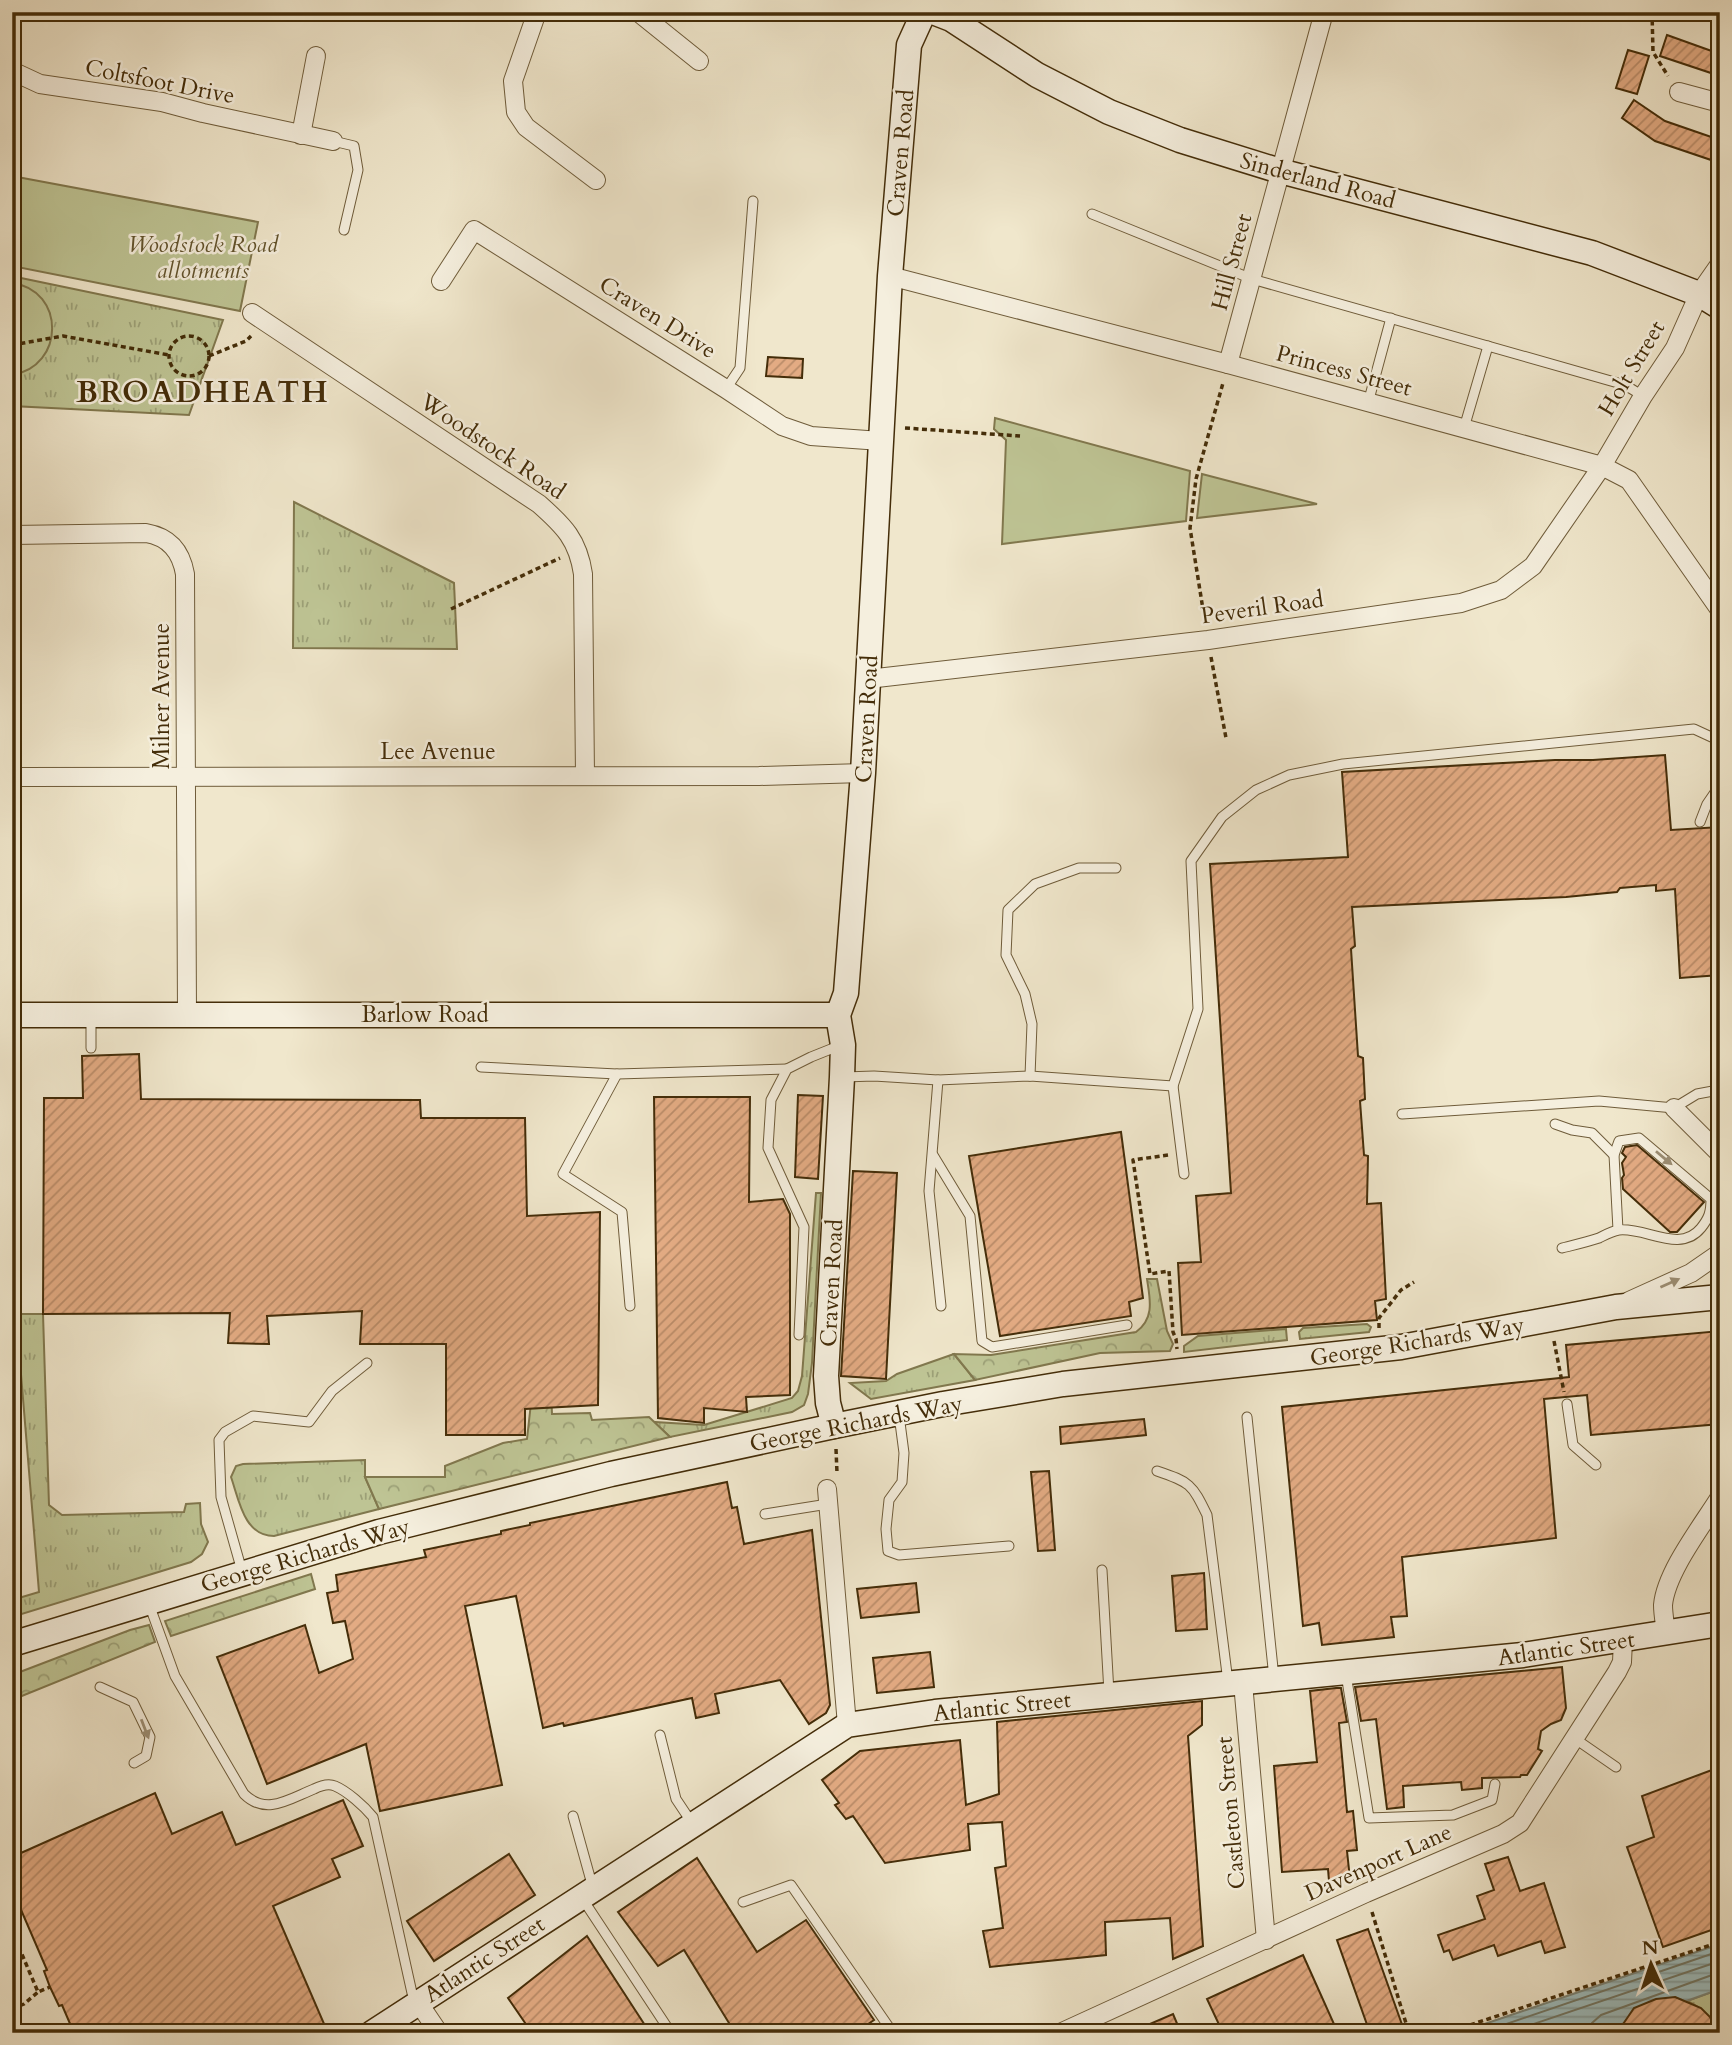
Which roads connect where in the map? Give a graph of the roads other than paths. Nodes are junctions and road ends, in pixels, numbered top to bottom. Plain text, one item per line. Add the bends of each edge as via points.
1 (537, 12) edge
2 (638, 12) edge
3 (924, 12) edge
4 (933, 12) edge
5 (1324, 12) edge
6 (316, 56) dead end
7 (698, 61) dead end
8 (12, 71) edge
9 (1679, 92) road end
10 (1720, 103) edge
11 (300, 135) junction
12 (333, 141) joint
13 (1280, 171) junction
14 (596, 180) dead end
15 (753, 201) dead end
16 (1092, 214) dead end
17 (344, 230) dead end
18 (1720, 264) edge
19 (890, 276) junction
20 (1252, 279) junction
21 (440, 281) dead end
22 (1710, 301) edge
23 (259, 318) road end
24 (1391, 318) junction
25 (1488, 345) junction
26 (1228, 364) junction
27 (726, 389) junction
28 (1643, 396) junction
29 (1368, 403) junction
30 (1464, 428) junction
31 (881, 434) junction
32 (1602, 466) junction
33 (12, 534) edge
34 (1720, 610) edge
35 (868, 679) junction
36 (1720, 741) edge
37 (863, 773) junction
38 (186, 776) junction
39 (584, 776) junction
40 (12, 777) edge
41 (1720, 785) edge
42 (1700, 822) dead end
43 (1116, 868) dead end
44 (91, 1014) junction
45 (187, 1014) junction
46 (12, 1015) edge
47 (838, 1015) junction
48 (843, 1045) junction
49 (91, 1048) dead end
50 (481, 1067) dead end
51 (787, 1069) junction
52 (617, 1074) junction
53 (1030, 1076) junction
54 (842, 1077) junction
55 (938, 1080) junction
56 (1173, 1086) junction
57 (1720, 1092) edge
58 (1674, 1108) junction
59 (1402, 1114) dead end
60 (1555, 1124) dead end
61 (1720, 1154) edge
62 (1614, 1155) junction
63 (933, 1156) junction
64 (1184, 1174) dead end
65 (1618, 1230) junction
66 (1562, 1248) dead end
67 (1720, 1252) edge
68 (1720, 1297) edge
69 (941, 1306) dead end
70 (629, 1307) dead end
71 (1616, 1307) junction
72 (1127, 1325) dead end
73 (799, 1335) dead end
74 (367, 1363) dead end
75 (1567, 1404) road end
76 (899, 1413) junction
77 (1247, 1417) dead end
78 (834, 1426) junction
79 (1596, 1465) dead end
80 (1157, 1471) dead end
81 (828, 1497) joint
82 (1720, 1497) edge
83 (765, 1514) dead end
84 (1009, 1546) dead end
85 (1102, 1570) dead end
86 (243, 1573) junction
87 (148, 1602) junction
88 (1720, 1624) edge
89 (1666, 1633) junction
90 (1623, 1640) junction
91 (12, 1644) edge
92 (1346, 1672) junction
93 (1274, 1680) junction
94 (1236, 1683) junction
95 (100, 1687) dead end
96 (1109, 1695) junction
97 (847, 1725) junction
98 (660, 1735) dead end
99 (1574, 1738) junction
100 (134, 1763) dead end
101 (1616, 1767) dead end
102 (1495, 1784) dead end
103 (573, 1815) dead end
104 (693, 1824) junction
105 (587, 1892) junction
106 (743, 1902) dead end
107 (1266, 1940) junction
108 (418, 2002) junction
109 (372, 2033) edge
110 (439, 2033) edge
111 (671, 2033) edge
112 (893, 2033) edge
113 (1060, 2033) edge

1 - 14 street via 513,81 516,112 526,127
2 - 7 street
3 - 19 street, Craven Road via 909,45
4 - 13 street, Sinderland Road via 1109,112
5 - 13 street, Hill Street
6 - 11 street
8 - 11 street, Coltsfoot Drive via 40,84 162,102
9 - 10 street
11 - 12 street, Coltsfoot Drive
12 - 17 lane via 354,146 358,170
13 - 20 street, Hill Street
13 - 22 street, Sinderland Road via 1592,253
15 - 27 lane via 740,368
16 - 20 lane
18 - 22 street, Holt Street
19 - 26 street, Princess Street
19 - 31 street, Craven Road
20 - 24 lane
20 - 26 street, Hill Street
21 - 27 street, Craven Drive via 474,230
22 - 28 street, Holt Street
23 - 39 street, Woodstock Road via 539,504 574,541 583,574
24 - 25 lane
24 - 29 lane
25 - 28 lane via 1625,385
25 - 30 lane
26 - 29 street, Princess Street
27 - 31 street, Craven Drive via 782,426 811,436
28 - 32 street, Holt Street
29 - 30 street, Princess Street
30 - 32 street, Princess Street
31 - 35 street, Craven Road
32 - 34 street, Princess Street via 1629,480
32 - 35 street, Peveril Road via 1533,566 1501,590 1461,603 1208,640
33 - 38 street, Milner Avenue via 146,533 173,546 185,574
35 - 37 street, Craven Road
36 - 56 lane via 1694,729 1343,764 1289,775 1256,790 1222,817 1191,861 1198,1009
37 - 39 street, Lee Avenue
37 - 47 street, Craven Road via 846,993
38 - 39 street, Lee Avenue
38 - 40 street, Lee Avenue
38 - 45 street, Milner Avenue
41 - 42 lane
43 - 53 lane via 1079,869 1035,884 1008,910 1006,956 1025,995 1032,1024
44 - 45 street, Barlow Road
44 - 46 street, Barlow Road
44 - 49 lane
45 - 47 street, Barlow Road
47 - 48 street, Craven Road
48 - 51 lane
48 - 54 street, Craven Road
50 - 52 lane
51 - 52 lane
51 - 73 lane via 771,1100 768,1148 804,1227
52 - 70 lane via 564,1174 622,1212
53 - 55 lane
53 - 56 lane
54 - 55 lane
54 - 78 street, Craven Road via 825,1376
55 - 63 lane
56 - 64 lane
57 - 58 lane via 1697,1094
58 - 59 lane via 1599,1101
58 - 61 street
60 - 62 lane via 1592,1133
62 - 65 lane
62 -> 65 lane via 1619,1141 1639,1138 1711,1199 1709,1219 1698,1233 1685,1239
63 - 69 lane via 929,1191
63 - 72 lane via 970,1216 982,1341 992,1347
65 - 66 lane
71 -> 67 street via 1690,1273
68 - 71 street, George Richards Way
71 - 76 street, George Richards Way via 1450,1340 1063,1384
74 - 86 lane via 331,1391 309,1422 253,1416 219,1440 221,1497
75 - 79 lane via 1573,1445
76 - 78 street, George Richards Way
76 - 84 lane via 904,1463 902,1482 889,1500 888,1551 899,1555
77 - 93 lane
78 - 86 street, George Richards Way via 585,1480 379,1532
80 - 94 lane via 1183,1480 1196,1492 1207,1515
81 - 83 lane
81 - 97 street
82 - 89 street via 1667,1588 1663,1605
85 - 96 lane
86 - 87 street, George Richards Way
87 - 91 street, George Richards Way
87 - 108 lane via 175,1676 252,1802 276,1804 333,1784 373,1816 412,1993
88 - 89 street, Atlantic Street
89 - 90 street, Atlantic Street
90 - 92 street, Atlantic Street
90 - 99 street, Davenport Lane via 1622,1661
92 - 93 street, Atlantic Street
92 - 102 lane via 1370,1818 1453,1815 1492,1800
93 - 94 street, Atlantic Street
94 - 96 street, Atlantic Street
94 - 107 street, Castleton Street
95 -> 100 lane via 134,1702 150,1737 146,1756
96 - 97 street, Atlantic Street
97 - 104 street, Atlantic Street
98 - 104 lane via 676,1798
99 - 101 lane
99 - 107 street, Davenport Lane via 1520,1823
103 - 105 lane
104 - 105 street, Atlantic Street
105 - 108 street, Atlantic Street
105 - 111 lane
106 - 112 lane via 791,1885
107 - 113 street, Davenport Lane
108 - 109 street, Atlantic Street
108 - 110 street

